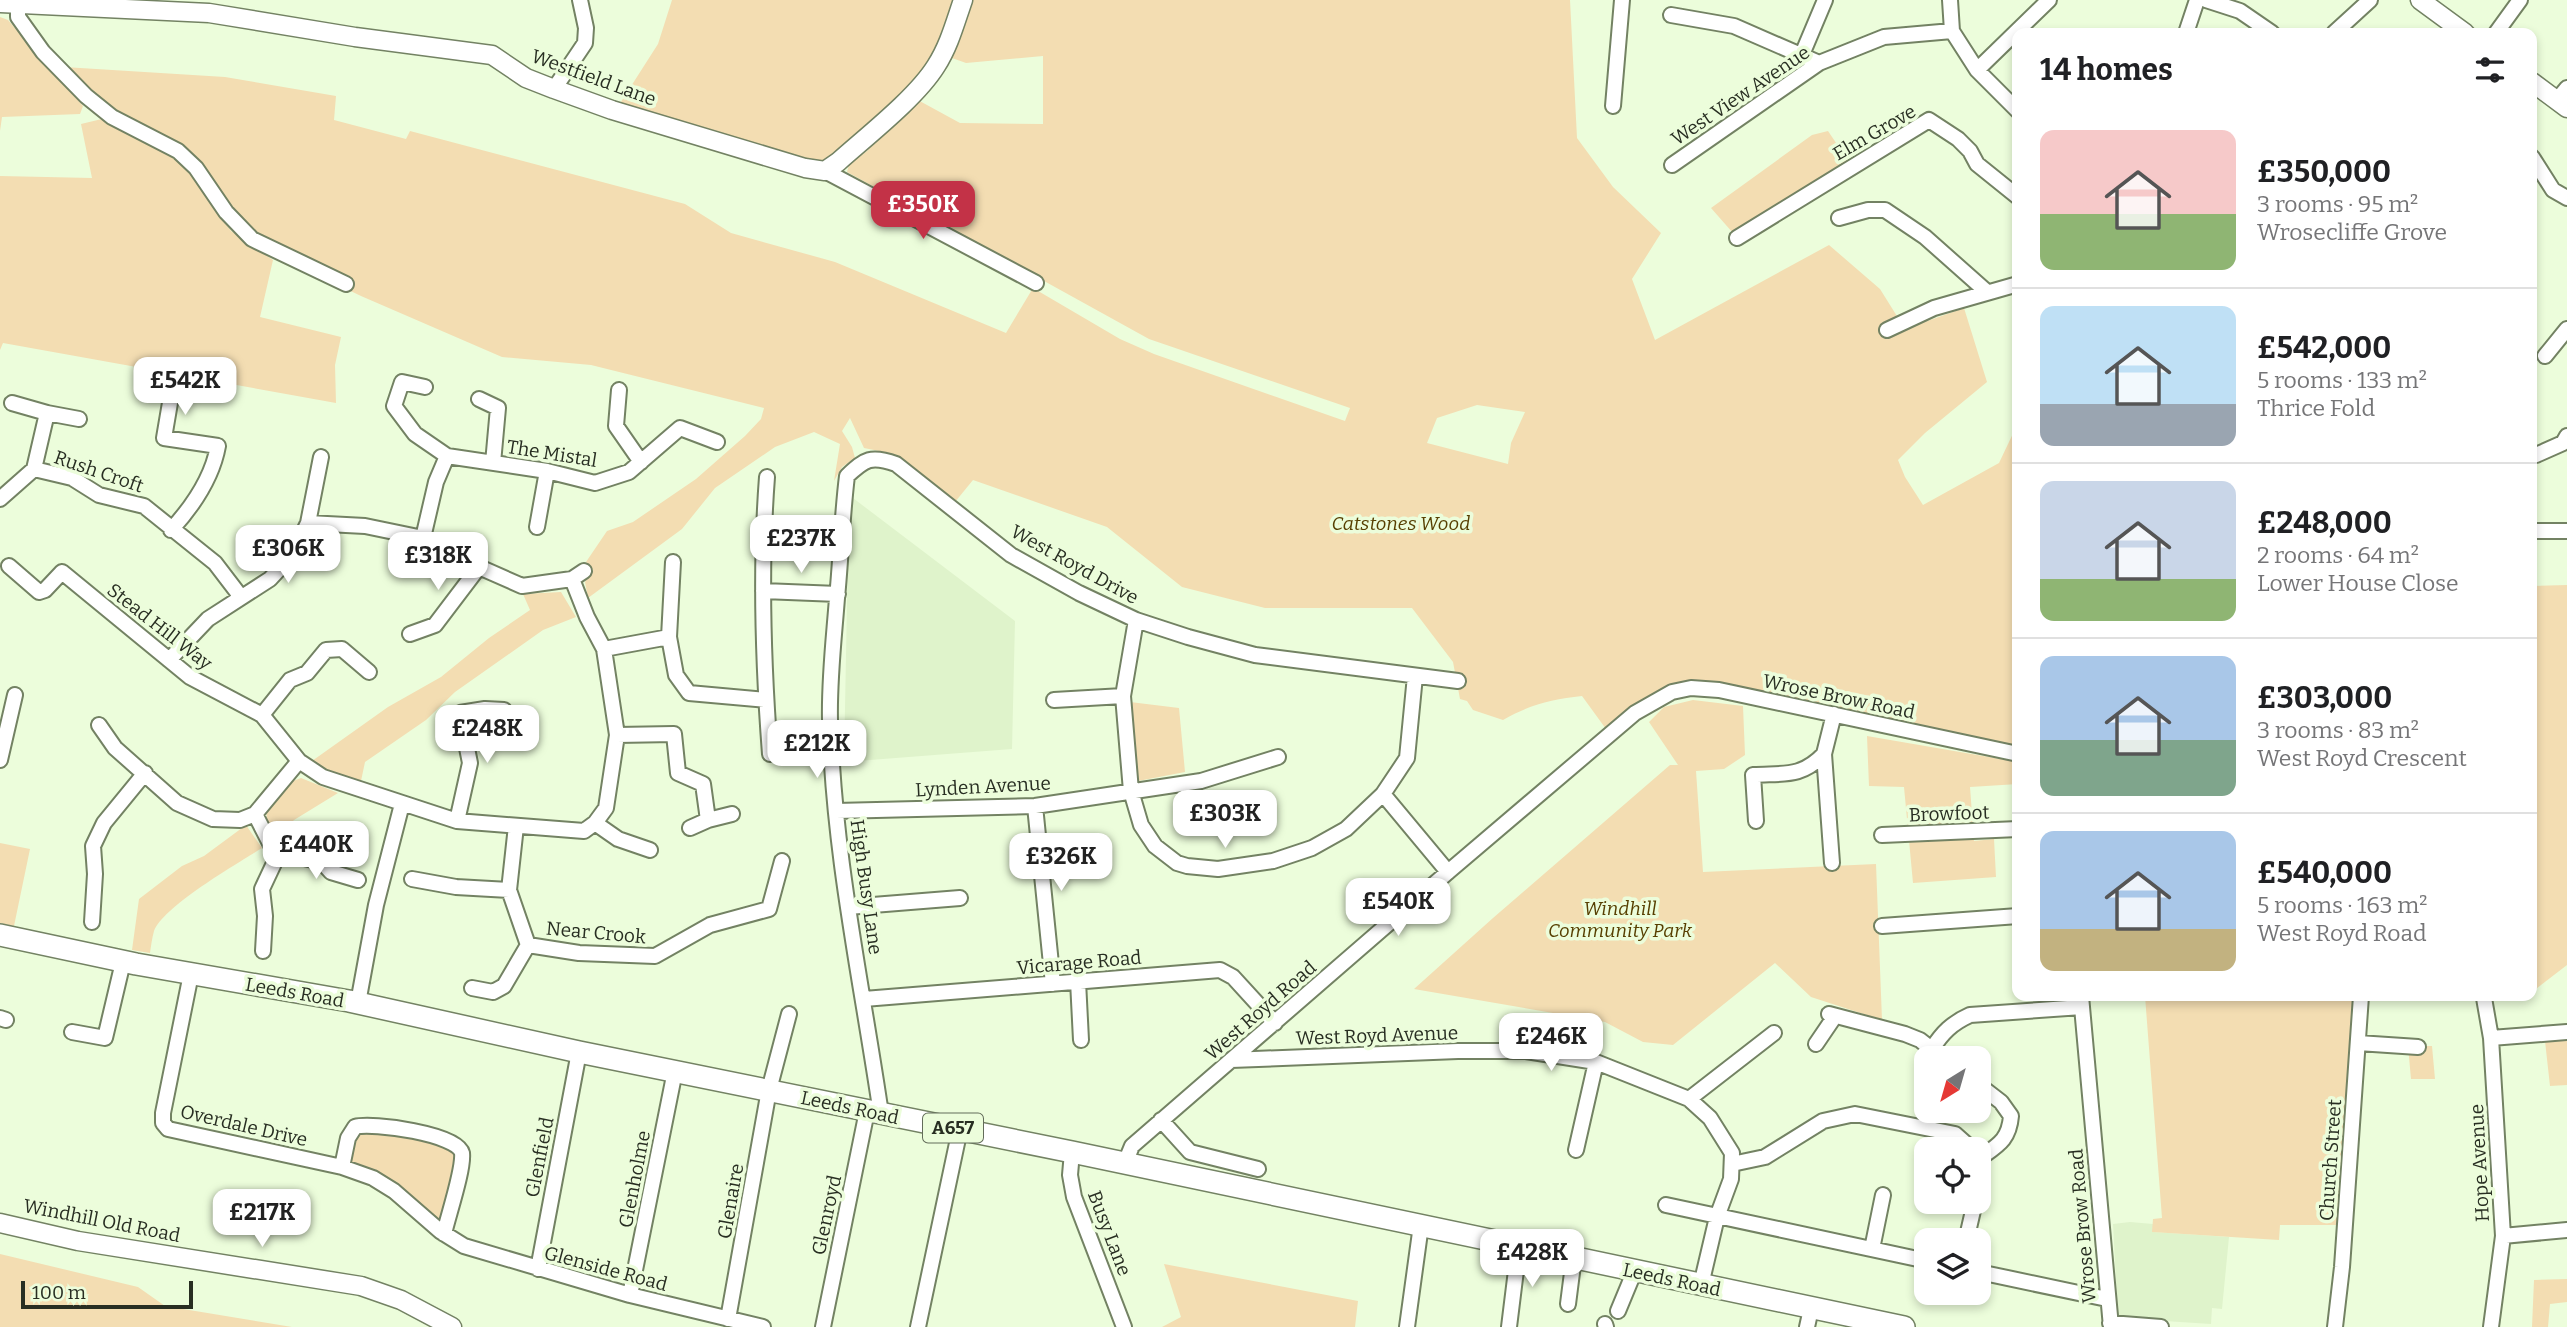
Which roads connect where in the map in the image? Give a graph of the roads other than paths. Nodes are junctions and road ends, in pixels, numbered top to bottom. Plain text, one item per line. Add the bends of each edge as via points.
1 (580, 0) edge
2 (963, 0) edge
3 (1622, 0) edge
4 (1825, 0) edge
5 (1950, 0) edge
6 (2049, 0) edge
7 (2197, 0) edge
8 (2206, 0) edge
9 (2370, 0) edge
10 (2420, 0) edge
11 (2520, 0) edge
12 (9, 4) edge
13 (210, 6) edge
14 (1671, 15) dead end
15 (2020, 28) edge
16 (2188, 28) edge
17 (2265, 28) edge
18 (2339, 28) edge
19 (2458, 28) edge
20 (2500, 28) edge
21 (1952, 31) junction
22 (2012, 35) edge
23 (1801, 57) junction
24 (1819, 63) junction
25 (1976, 70) junction
26 (554, 89) junction
27 (2537, 89) edge
28 (2564, 99) edge
29 (2012, 105) edge
30 (1613, 106) dead end
31 (1672, 165) dead end
32 (2537, 165) edge
33 (825, 171) junction
34 (2012, 192) edge
35 (2567, 198) edge
36 (1839, 218) dead end
37 (1737, 238) dead end
38 (1036, 283) dead end
39 (346, 284) dead end
40 (2012, 286) edge
41 (1987, 292) junction
42 (2567, 329) edge
43 (1886, 330) dead end
44 (2545, 356) dead end
45 (425, 387) dead end
46 (619, 390) dead end
47 (172, 391) dead end
48 (479, 399) dead end
49 (12, 403) dead end
50 (47, 413) junction
51 (79, 419) dead end
52 (2567, 436) edge
53 (717, 442) dead end
54 (2537, 455) edge
55 (447, 456) junction
56 (321, 457) dead end
57 (863, 461) joint
58 (641, 462) junction
59 (493, 463) junction
60 (34, 469) junction
61 (547, 471) junction
62 (767, 477) dead end
63 (0, 499) edge
64 (308, 523) junction
65 (537, 527) dead end
66 (171, 530) junction
67 (2537, 531) edge
68 (2567, 531) edge
69 (423, 538) junction
70 (673, 562) dead end
71 (9, 566) dead end
72 (479, 568) junction
73 (763, 591) junction
74 (838, 594) junction
75 (241, 597) junction
76 (1136, 620) junction
77 (410, 634) dead end
78 (669, 637) junction
79 (604, 649) junction
80 (169, 660) junction
81 (369, 672) dead end
82 (1415, 676) junction
83 (1458, 681) dead end
84 (15, 695) dead end
85 (1124, 696) junction
86 (766, 700) junction
87 (1054, 700) dead end
88 (1653, 701) joint
89 (504, 710) dead end
90 (5, 711) edge
91 (1834, 714) junction
92 (262, 715) junction
93 (99, 725) dead end
94 (617, 735) junction
95 (2012, 753) edge
96 (770, 754) dead end
97 (1824, 754) junction
98 (1278, 757) dead end
99 (0, 760) edge
100 (299, 761) junction
101 (145, 773) junction
102 (1132, 791) junction
103 (1383, 794) junction
104 (402, 804) junction
105 (1035, 806) junction
106 (836, 811) junction
107 (255, 814) junction
108 (732, 814) dead end
109 (708, 820) junction
110 (457, 821) junction
111 (1756, 821) dead end
112 (595, 823) junction
113 (516, 826) junction
114 (690, 828) dead end
115 (2012, 830) edge
116 (1882, 835) dead end
117 (650, 850) dead end
118 (277, 857) junction
119 (782, 861) dead end
120 (1832, 863) dead end
121 (1448, 872) junction
122 (412, 878) dead end
123 (358, 880) dead end
124 (509, 890) junction
125 (960, 898) dead end
126 (848, 907) junction
127 (2012, 916) edge
128 (92, 922) dead end
129 (1882, 926) dead end
130 (0, 935) edge
131 (528, 945) junction
132 (263, 951) dead end
133 (123, 962) junction
134 (191, 974) junction
135 (1078, 981) junction
136 (1053, 984) junction
137 (472, 988) dead end
138 (864, 999) junction
139 (2082, 1001) edge
140 (2361, 1001) edge
141 (2485, 1001) edge
142 (358, 1003) junction
143 (789, 1014) dead end
144 (1275, 1023) junction
145 (72, 1032) dead end
146 (2567, 1032) edge
147 (1774, 1034) dead end
148 (2491, 1038) junction
149 (1081, 1040) dead end
150 (2358, 1043) junction
151 (1816, 1044) dead end
152 (1928, 1046) edge
153 (1934, 1046) edge
154 (2418, 1046) dead end
155 (579, 1052) junction
156 (1231, 1060) junction
157 (1596, 1062) junction
158 (675, 1071) junction
159 (769, 1090) junction
160 (1992, 1095) edge
161 (1689, 1098) junction
162 (874, 1113) junction
163 (1161, 1120) junction
164 (960, 1129) junction
165 (1958, 1137) edge
166 (1576, 1150) dead end
167 (1991, 1150) edge
168 (1072, 1152) junction
169 (1125, 1163) junction
170 (1732, 1164) junction
171 (342, 1167) junction
172 (1258, 1169) dead end
173 (1883, 1195) dead end
174 (1666, 1205) dead end
175 (1717, 1217) junction
176 (0, 1223) edge
177 (1421, 1226) junction
178 (2567, 1230) edge
179 (444, 1234) junction
180 (2502, 1236) junction
181 (1520, 1246) junction
182 (1872, 1249) junction
183 (1574, 1257) junction
184 (1914, 1258) edge
185 (538, 1269) junction
186 (1635, 1270) junction
187 (1991, 1274) edge
188 (1701, 1285) junction
189 (630, 1295) junction
190 (2107, 1298) junction
191 (1568, 1304) dead end
192 (1618, 1311) dead end
193 (1809, 1318) edge
194 (728, 1319) junction
195 (2110, 1325) edge
196 (452, 1327) edge
197 (763, 1327) edge
198 (823, 1327) edge
199 (918, 1327) edge
200 (1124, 1327) edge
201 (1406, 1327) edge
202 (1509, 1327) edge
203 (1904, 1327) edge
204 (2161, 1327) edge
205 (2334, 1327) edge
206 (2491, 1327) edge

1 - 26 street via 585,43
2 - 33 street via 950,39 928,77
3 - 30 street
4 - 23 street
5 - 21 street
6 - 15 street
7 - 16 street
8 - 17 street via 2240,11
9 - 18 street
10 - 19 street
11 - 20 street
12 - 13 street, Westfield Lane
12 - 39 street via 37,43 86,96 112,117 178,151 252,239
13 - 26 street, Westfield Lane via 355,37 492,55 526,78
14 - 23 street via 1734,26
21 - 24 street, West View Avenue via 1884,37
21 - 25 street
22 - 25 street
23 - 24 street
24 - 31 street, West View Avenue
25 - 29 street
26 - 33 street, Westfield Lane
27 - 28 street
32 - 35 street via 2553,190
33 - 38 street
34 - 37 street, Elm Grove via 1977,164 1958,139 1929,120
36 - 41 street via 1885,210 1925,237
40 - 41 street
41 - 43 street via 1934,308
42 - 44 street
45 - 55 street via 402,382 394,406 415,435
46 - 58 street via 615,426
47 - 66 street via 164,438 218,446 214,465 191,509
48 - 59 street via 498,408
49 - 50 street
50 - 51 street
50 - 60 street, Rush Croft
52 - 54 street via 2563,443
53 - 58 street, The Mistal via 680,428
55 - 59 street, The Mistal
55 - 69 street
56 - 64 street
57 - 74 street, High Busy Lane via 847,476
57 - 76 street, West Royd Drive via 879,458 896,464 1012,555
58 - 61 street, The Mistal via 629,472 595,484
59 - 61 street, The Mistal
60 - 63 street, Rush Croft
60 - 66 street, Rush Croft via 72,478 99,495 144,506
61 - 65 street
62 - 73 street
64 - 69 street via 365,526
64 - 75 street via 293,554 270,579
66 - 75 street, Rush Croft via 215,563
67 - 68 street
69 - 72 street
70 - 78 street
71 - 80 street, Stead Hill Way via 38,592 62,572
72 - 77 street via 435,625
72 - 79 street via 522,586 578,575 587,617
73 - 74 street
73 - 86 street
74 - 106 street, High Busy Lane via 830,720
75 - 80 street via 208,619
76 - 82 street, West Royd Drive via 1255,655
76 - 85 street
78 - 79 street
78 - 86 street via 676,675 689,693
79 - 94 street
80 - 92 street, Stead Hill Way via 190,677
81 - 92 street via 342,649 326,650 307,673 290,680
82 - 83 street, West Royd Drive
82 - 103 street via 1407,758
84 - 90 street
85 - 87 street
85 - 102 street
86 - 96 street
88 - 91 street, Wrose Brow Road via 1692,688
88 - 121 street, West Royd Road
89 - 110 street via 460,713 470,763
90 - 99 street
91 - 95 street, Wrose Brow Road
91 - 97 street
92 - 100 street, Stead Hill Way
93 - 101 street via 115,748
94 - 109 street via 674,734 678,773 703,784
94 - 112 street via 606,808
97 - 111 street via 1799,772 1753,775
97 - 120 street
98 - 102 street, Lynden Avenue via 1201,781
100 - 104 street, Stead Hill Way via 323,777
100 - 107 street
101 - 107 street via 177,803 213,819 240,820
101 - 128 street via 104,823 93,846
102 - 103 street via 1141,825 1155,846 1177,863 1218,869 1273,861 1312,848 1346,829
102 - 105 street, Lynden Avenue
103 - 121 street
104 - 110 street, Stead Hill Way
104 - 142 street via 376,905
105 - 106 street, Lynden Avenue
105 - 136 street
106 - 126 street, High Busy Lane
107 - 118 street
108 - 109 street
109 - 114 street
110 - 113 street, Stead Hill Way
112 - 113 street, Stead Hill Way via 584,831
112 - 117 street via 618,839
113 - 124 street, Near Crook
115 - 116 street, Browfoot
118 - 123 street via 321,862 331,872
118 - 132 street via 262,890
119 - 131 street, Near Crook via 769,909 709,925 655,956 579,953
121 - 144 street, West Royd Road
122 - 124 street via 456,887
124 - 131 street, Near Crook
125 - 126 street
126 - 138 street, High Busy Lane
127 - 129 street
130 - 133 main road, Leeds Road / A657
131 - 137 street, Near Crook via 504,986 493,992
133 - 134 main road, Leeds Road / A657
133 - 145 street via 105,1038
134 - 142 main road, Leeds Road / A657
134 - 171 street, Overdale Drive via 163,1123 179,1133
135 - 136 street, Vicarage Road
135 - 144 street, Vicarage Road via 1220,970
135 - 149 street
136 - 138 street, Vicarage Road
138 - 162 street, High Busy Lane
139 - 153 street via 1970,1015 1956,1021
139 - 190 street, Wrose Brow Road
140 - 150 street, Church Street
141 - 148 street, Hope Avenue
142 - 155 main road, Leeds Road / A657
143 - 159 street, Glenaire
144 - 156 street, West Royd Road
146 - 148 street
147 - 161 street
148 - 180 street, Hope Avenue
150 - 154 street
150 - 205 street, Church Street via 2343,1267
151 - 152 street via 1832,1015 1905,1034
155 - 158 main road, Leeds Road / A657
155 - 185 street, Glenfield
156 - 157 street, West Royd Avenue via 1526,1051
156 - 163 street, West Royd Road
157 - 161 street, West Royd Avenue
157 - 166 street
158 - 159 main road, Leeds Road / A657
158 - 189 street, Glenholme
159 - 162 main road, Leeds Road / A657
159 - 194 street, Glenaire
160 - 167 street via 2011,1115 2010,1131
161 - 170 street, West Royd Avenue via 1726,1142
162 - 164 main road, Leeds Road / A657
162 - 198 street, Glenroyd
163 - 169 street, West Royd Road via 1132,1146
163 - 172 street via 1190,1152
164 - 168 main road, Leeds Road / A657
164 - 199 street
165 - 170 street via 1856,1114 1823,1121 1765,1157
168 - 169 main road, Leeds Road / A657
168 - 200 street, Busy Lane via 1074,1197
169 - 177 main road, Leeds Road / A657
170 - 175 street
171 - 179 street, Glenside Road via 394,1191
171 - 179 street via 348,1138 363,1124 447,1139 458,1146 462,1153 459,1172
173 - 182 street
174 - 175 street
175 - 182 street
175 - 188 street
176 - 196 street, Windhill Old Road via 78,1241 360,1286 401,1300
177 - 181 main road, Leeds Road / A657
177 - 201 street
178 - 180 street
179 - 185 street, Glenside Road via 464,1246
180 - 206 street, Hope Avenue
181 - 183 main road, Leeds Road / A657
181 - 202 street
182 - 184 street
183 - 186 main road, Leeds Road / A657
183 - 191 street
185 - 189 street, Glenside Road
186 - 188 main road, Leeds Road / A657
186 - 192 street
187 - 190 street
188 - 193 main road, Leeds Road / A657
189 - 194 street, Glenside Road
190 - 195 street, Wrose Brow Road
193 - 203 main road, Leeds Road / A657
194 - 197 street, Glenside Road
195 - 204 street

